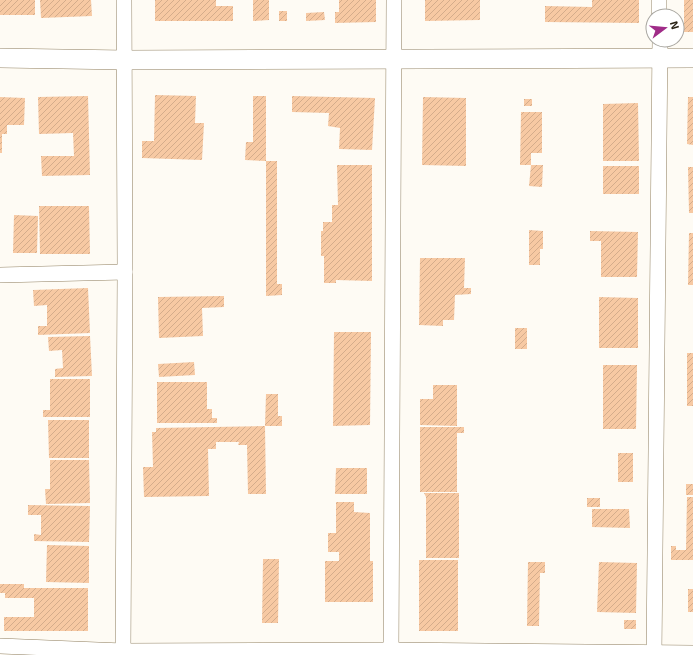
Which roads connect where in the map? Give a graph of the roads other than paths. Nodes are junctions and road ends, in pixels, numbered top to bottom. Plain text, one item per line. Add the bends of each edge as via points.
1 (124, 0) edge
2 (394, 0) edge
3 (660, 49) edge
4 (0, 58) edge
5 (693, 58) edge
6 (394, 59) junction
7 (125, 60) junction
8 (125, 272) junction
9 (0, 275) edge
10 (0, 646) edge
11 (123, 653) edge
12 (392, 653) edge
13 (693, 653) edge
14 (654, 654) edge

1 - 7 street
2 - 6 street
3 - 5 street
3 - 6 street
3 - 14 street
4 - 7 street
6 - 7 street
6 - 12 street
7 - 8 street
8 - 9 street
8 - 11 street
10 - 11 street
11 - 12 street
12 - 14 street
13 - 14 street

